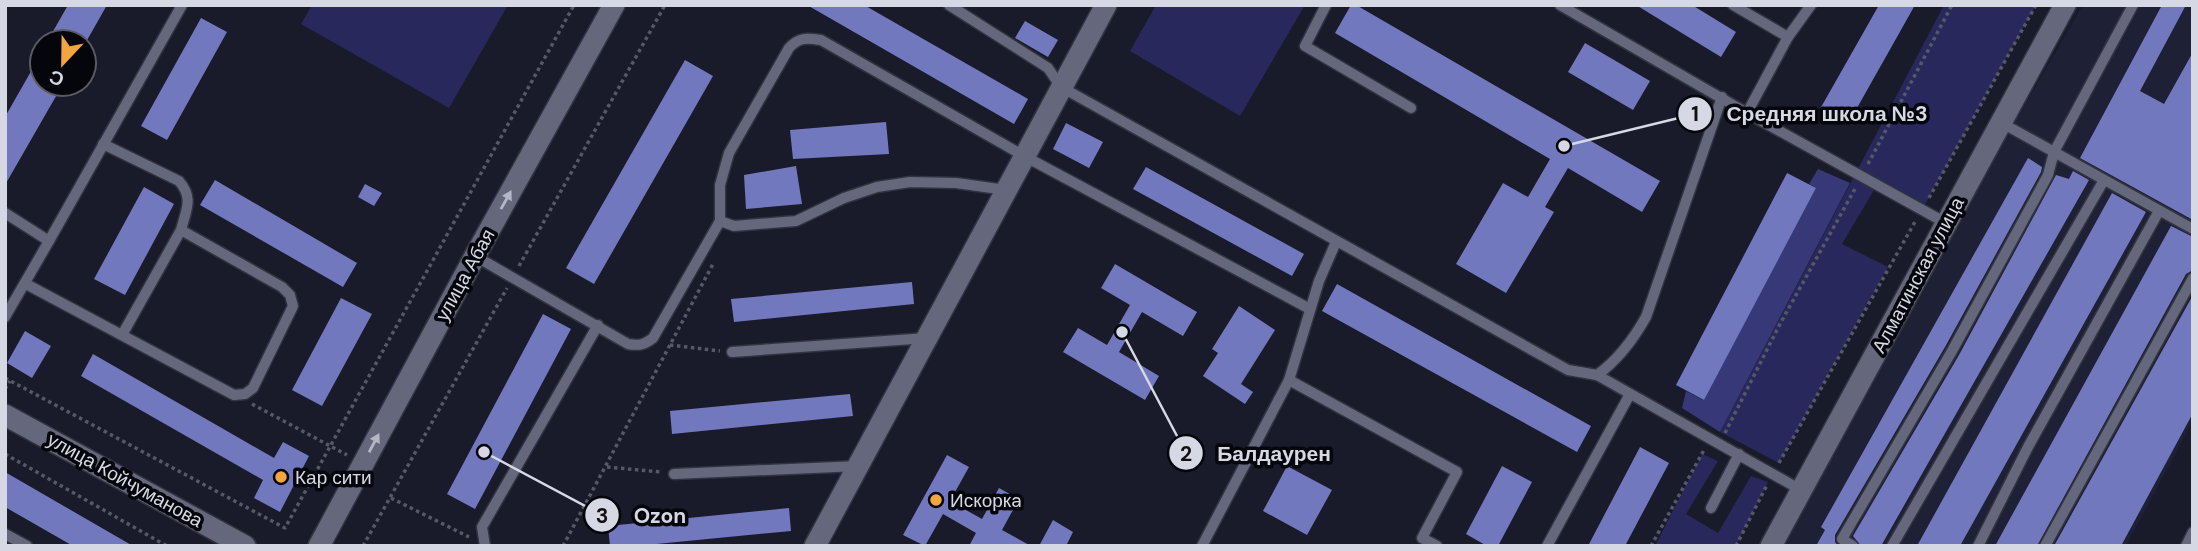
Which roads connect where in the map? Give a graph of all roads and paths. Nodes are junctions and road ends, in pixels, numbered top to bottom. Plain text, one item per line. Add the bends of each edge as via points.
1 (182, 5) edge
2 (574, 5) edge
3 (614, 5) edge
4 (1106, 5) edge
5 (1326, 5) edge
6 (1560, 5) edge
7 (1733, 5) edge
8 (1811, 5) edge
9 (1952, 5) edge
10 (2035, 5) edge
11 (2065, 5) edge
12 (2133, 5) edge
13 (952, 6) edge
14 (1788, 37) junction
15 (1061, 87) junction
16 (1722, 97) junction
17 (1411, 108) dead end
18 (1747, 113) junction
19 (2000, 122) junction
20 (103, 144) junction
21 (2054, 152) junction
22 (1024, 156) junction
23 (1861, 177) junction
24 (2104, 180) junction
25 (1006, 190) junction
26 (1922, 210) junction
27 (2159, 211) junction
28 (5, 213) edge
29 (720, 221) junction
30 (1946, 223) junction
31 (2193, 229) edge
32 (181, 230) junction
33 (49, 241) junction
34 (1336, 242) junction
35 (475, 256) junction
36 (715, 261) dead end
37 (2193, 278) edge
38 (26, 284) junction
39 (1310, 309) junction
40 (5, 317) edge
41 (598, 325) junction
42 (122, 335) junction
43 (927, 338) junction
44 (670, 345) junction
45 (732, 352) joint
46 (1597, 375) junction
47 (8, 379) edge
48 (1289, 380) junction
49 (5, 389) edge
50 (1630, 394) junction
51 (234, 395) junction
52 (5, 415) edge
53 (1719, 443) junction
54 (331, 446) junction
55 (5, 454) edge
56 (1739, 454) junction
57 (363, 464) junction
58 (859, 466) junction
59 (607, 467) junction
60 (674, 474) joint
61 (1773, 474) junction
62 (1801, 489) junction
63 (391, 498) dead end
64 (1711, 508) dead end
65 (2193, 532) edge
66 (5, 534) edge
67 (484, 545) edge
68 (27, 546) edge
69 (167, 546) edge
70 (245, 546) edge
71 (319, 546) edge
72 (563, 546) edge
73 (815, 546) edge
74 (1202, 546) edge
75 (1437, 546) edge
76 (1547, 546) edge
77 (1651, 546) edge
78 (1736, 546) edge
79 (1771, 546) edge
80 (1853, 546) edge
81 (1892, 546) edge
82 (1978, 546) edge
83 (2045, 546) edge
84 (2186, 546) edge

1 - 20 lane
2 - 54 path
35 -> 3 street, улица Абая
4 - 15 street
5 - 17 lane via 1305,46
6 - 16 lane
7 - 14 lane
8 - 14 lane
9 - 23 path
10 - 26 path
11 - 19 street, Алматинская улица
12 - 21 lane
13 - 15 lane via 1048,68
14 - 18 lane
15 - 22 street
15 - 34 lane
16 - 18 lane
16 - 46 lane via 1646,317 1613,363
18 - 23 lane
19 - 21 lane
19 - 30 street, Алматинская улица
20 - 32 lane via 179,181 189,201
20 - 33 lane
21 - 24 lane
21 - 80 lane via 2048,175 1843,540
22 - 25 street
22 - 29 lane via 821,40 796,40 729,153 720,185
22 - 39 lane
23 - 26 lane
23 - 53 path
24 - 27 lane
24 - 81 lane
25 - 29 lane via 910,182 844,198 796,222 734,226
25 - 43 street
26 - 30 lane
26 - 61 path
27 - 31 lane
27 - 82 lane
28 - 33 lane
29 - 41 lane via 653,338 638,346 628,344
30 - 62 street, Алматинская улица
32 - 42 lane
32 - 51 lane via 290,295 293,306 253,388
33 - 38 lane
34 - 39 lane
34 - 46 lane via 1568,370
35 - 41 lane
57 -> 35 street, улица Абая
36 - 44 path
37 - 83 lane
38 - 40 lane
38 - 42 lane
39 - 48 lane
41 - 67 lane via 482,527
42 - 51 lane
43 - 45 lane
43 - 58 street
44 - 45 path
44 - 59 path
46 - 50 lane
47 - 49 path
47 - 54 path via 285,528
48 - 74 lane
48 - 75 lane via 1457,471 1422,538
50 - 53 lane
50 - 76 lane
51 - 54 path
52 - 70 street, улица Койчуманова
53 - 56 lane
53 - 77 path via 1703,451
54 - 57 path
55 - 69 path
56 - 61 lane
56 - 64 lane
57 - 71 street, улица Абая
58 - 60 lane
58 - 73 street
59 - 60 path
59 - 72 path
61 - 62 lane
61 - 78 path
62 - 79 street, Алматинская улица
63 - 67 path
65 - 84 lane
66 - 68 lane

